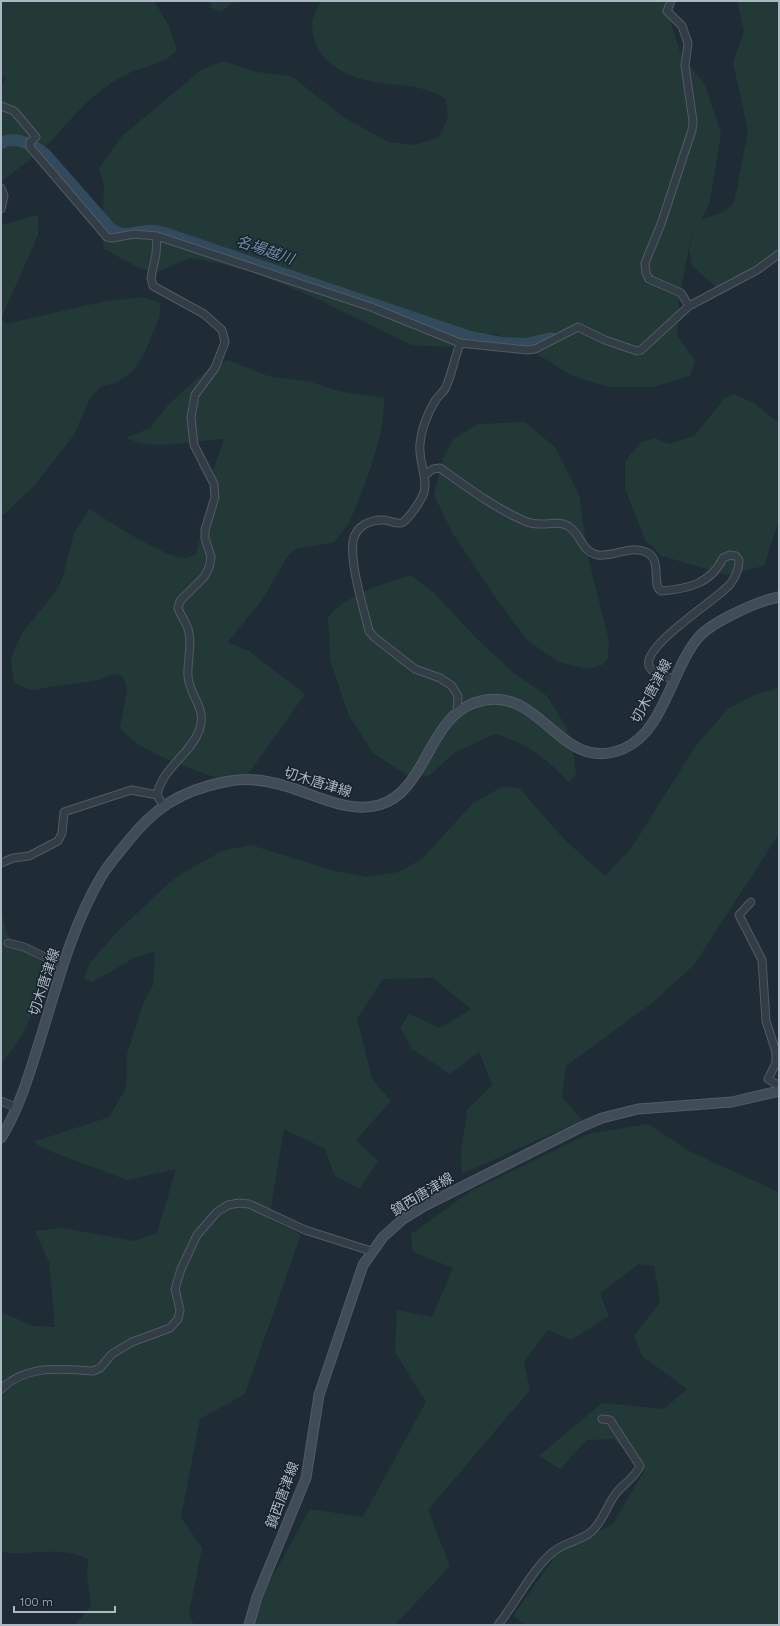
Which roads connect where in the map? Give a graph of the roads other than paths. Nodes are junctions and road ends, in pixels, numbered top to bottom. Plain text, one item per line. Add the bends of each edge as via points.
1 (671, 1) edge
2 (1, 106) edge
3 (1, 188) edge
4 (1, 209) edge
5 (157, 236) junction
6 (779, 254) edge
7 (689, 306) junction
8 (460, 343) junction
9 (424, 476) junction
10 (779, 597) edge
11 (674, 679) junction
12 (457, 712) junction
13 (157, 795) junction
14 (163, 805) junction
15 (1, 863) edge
16 (751, 902) dead end
17 (8, 943) dead end
18 (63, 966) junction
19 (779, 1084) edge
20 (779, 1090) edge
21 (1, 1101) edge
22 (16, 1108) junction
23 (1, 1138) edge
24 (372, 1251) junction
25 (1, 1389) edge
26 (602, 1419) dead end
27 (249, 1625) edge
28 (498, 1625) edge

1 - 7 street via 667,10 682,26 688,43 685,66 693,121 661,224 645,264 649,279 681,293
2 - 5 street via 14,111 36,137 30,146 102,234 112,238 134,234
3 - 4 street via 4,196
5 - 8 street via 371,307
5 - 13 street via 151,278 153,286 204,314 222,330 226,342 215,368 195,395 190,417 194,445 214,484 215,497 205,538 211,557 209,568 204,577 180,601 178,608 190,633 188,676 199,703 199,730 191,744 165,774 159,784
6 - 7 street via 756,270
7 - 8 street via 637,351 605,340 578,326 535,349
8 - 9 street via 446,388 435,401 426,420 420,443 420,461
9 - 11 street via 433,469 440,468 506,513 540,526 564,524 571,527 585,547 598,555 644,551 650,554 658,570 656,584 661,591 685,589 708,578 724,558 736,556 739,568 731,585 696,611 651,652 648,662 650,669
9 - 12 street via 424,491 405,521 399,523 383,520 366,523 355,533 353,542 357,581 369,631 415,669 440,678 452,686 458,696
10 - 11 main road, 切木唐津線 via 755,604 701,634 689,649
11 - 12 main road, 切木唐津線 via 655,720 646,732 622,749 607,753 577,749 530,710 514,701 495,699 474,703
12 - 14 main road, 切木唐津線 via 443,728 409,783 397,797 382,804 366,808 348,806 270,782 248,780 227,781 194,789
13 - 14 street
13 - 15 street via 131,790 64,812 62,833 58,841 29,856
14 - 18 main road, 切木唐津線 via 139,827 102,874 84,908
16 - 19 street via 739,915 762,960 766,1021 776,1052 776,1063 768,1079
17 - 18 street via 24,947
18 - 22 main road, 切木唐津線
20 - 24 main road, 鎮西唐津線 via 732,1102 638,1109 581,1126 424,1206 383,1237
21 - 22 street
22 - 23 main road, 切木唐津線
24 - 25 street via 305,1230 249,1204 239,1202 228,1205 217,1212 198,1235 181,1269 175,1289 180,1310 178,1319 170,1328 132,1342 112,1354 100,1368 93,1371 44,1369 8,1382
24 - 27 main road, 鎮西唐津線 via 353,1289 319,1395 306,1478 257,1597
26 - 28 street via 610,1420 640,1466 637,1472 616,1493 605,1516 591,1532 553,1551 540,1564

